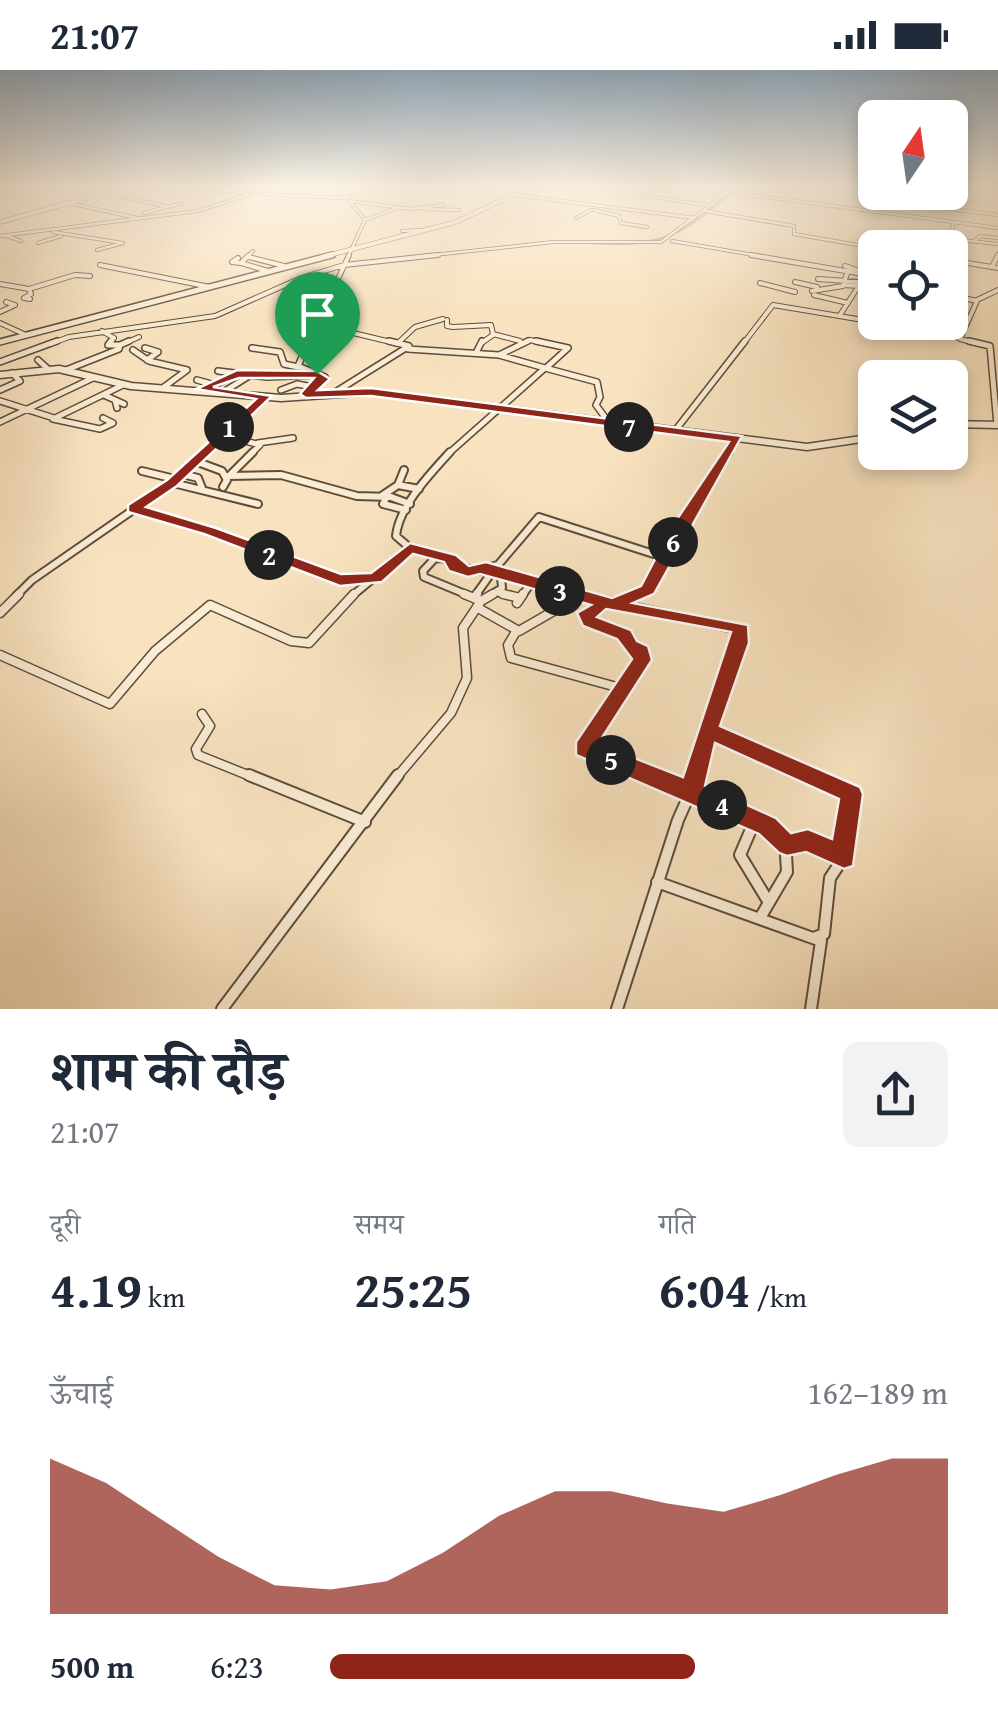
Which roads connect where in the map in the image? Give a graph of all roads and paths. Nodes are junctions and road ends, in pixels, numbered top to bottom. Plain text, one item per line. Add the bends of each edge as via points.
1 (31, 232) edge
2 (57, 232) edge
3 (77, 232) edge
4 (360, 232) edge
5 (413, 232) edge
6 (675, 232) edge
7 (793, 232) edge
8 (831, 233) dead end
9 (68, 234) junction
10 (3, 235) edge
11 (58, 237) junction
12 (825, 238) junction
13 (968, 241) edge
14 (998, 241) edge
15 (22, 242) dead end
16 (70, 242) dead end
17 (672, 242) dead end
18 (38, 243) dead end
19 (98, 243) dead end
20 (111, 244) junction
21 (858, 245) edge
22 (352, 248) junction
23 (97, 250) dead end
24 (120, 250) dead end
25 (253, 251) dead end
26 (998, 254) edge
27 (248, 256) junction
28 (968, 263) edge
29 (100, 265) dead end
30 (284, 266) junction
31 (343, 266) junction
32 (995, 267) edge
33 (816, 270) dead end
34 (265, 272) junction
35 (858, 274) edge
36 (845, 275) junction
37 (90, 276) dead end
38 (26, 282) dead end
39 (760, 283) dead end
40 (858, 284) edge
41 (2, 285) edge
42 (38, 285) junction
43 (210, 287) junction
44 (29, 288) junction
45 (858, 288) edge
46 (998, 290) edge
47 (814, 291) junction
48 (795, 292) junction
49 (968, 298) edge
50 (30, 299) dead end
51 (977, 300) junction
52 (6, 302) dead end
53 (848, 303) junction
54 (785, 305) junction
55 (0, 312) edge
56 (840, 315) junction
57 (858, 318) edge
58 (968, 321) edge
59 (0, 323) edge
60 (313, 331) junction
61 (103, 332) junction
62 (495, 334) junction
63 (26, 335) junction
64 (139, 337) dead end
65 (968, 340) edge
66 (0, 342) edge
67 (524, 342) junction
68 (398, 343) junction
69 (120, 345) junction
70 (145, 348) dead end
71 (252, 348) dead end
72 (408, 349) junction
73 (133, 350) dead end
74 (476, 352) junction
75 (499, 355) junction
76 (38, 360) dead end
77 (147, 360) junction
78 (0, 362) edge
79 (298, 368) junction
80 (546, 368) junction
81 (48, 369) junction
82 (66, 370) junction
83 (12, 374) junction
84 (237, 374) junction
85 (317, 374) junction
86 (0, 375) edge
87 (250, 376) junction
88 (93, 378) junction
89 (123, 384) junction
90 (205, 385) junction
91 (164, 387) junction
92 (225, 388) junction
93 (315, 388) junction
94 (0, 390) edge
95 (281, 390) dead end
96 (338, 390) junction
97 (103, 394) junction
98 (306, 394) junction
99 (266, 396) junction
100 (0, 401) edge
101 (124, 404) dead end
102 (497, 409) junction
103 (24, 410) junction
104 (54, 418) junction
105 (103, 418) dead end
106 (0, 422) edge
107 (968, 424) edge
108 (610, 425) junction
109 (998, 425) edge
110 (673, 433) junction
111 (221, 434) junction
112 (293, 438) dead end
113 (738, 439) junction
114 (858, 440) edge
115 (257, 444) junction
116 (194, 461) junction
117 (404, 470) dead end
118 (142, 471) dead end
119 (228, 477) junction
120 (176, 479) junction
121 (398, 484) junction
122 (224, 487) dead end
123 (202, 488) junction
124 (419, 489) junction
125 (382, 498) junction
126 (258, 504) dead end
127 (408, 507) junction
128 (134, 509) junction
129 (410, 548) junction
130 (436, 558) junction
131 (666, 558) junction
132 (493, 572) junction
133 (376, 578) junction
134 (532, 582) junction
135 (558, 591) junction
136 (496, 592) junction
137 (579, 596) junction
138 (478, 602) junction
139 (602, 602) junction
140 (618, 606) junction
141 (549, 611) junction
142 (0, 613) edge
143 (518, 632) junction
144 (0, 655) edge
145 (624, 688) junction
146 (202, 714) dead end
147 (707, 730) junction
148 (692, 791) junction
149 (754, 820) junction
150 (365, 822) junction
151 (787, 845) junction
152 (844, 857) junction
153 (657, 882) junction
154 (768, 901) junction
155 (760, 918) junction
156 (816, 937) junction
157 (222, 1009) edge
158 (617, 1009) edge
159 (811, 1009) edge

1 - 10 street
2 - 9 street
3 - 9 street
4 - 22 street
5 - 22 street
6 - 31 street via 658,243 562,241
7 - 12 street
8 - 12 street
9 - 11 street
9 - 20 street
10 - 15 street
11 - 16 street
11 - 18 street
12 - 21 street
13 - 14 street
17 - 36 street
19 - 20 street
20 - 23 street
20 - 24 street
22 - 30 street
22 - 31 street
25 - 27 street
26 - 32 street
27 - 30 street
27 - 34 street via 239,261
28 - 32 street
29 - 43 street
30 - 34 street
31 - 60 street
31 - 61 street via 209,318
33 - 36 street via 818,278
34 - 43 street
35 - 36 street
36 - 40 street
36 - 47 street via 835,290
37 - 42 street
38 - 42 street
39 - 48 street
41 - 44 street
42 - 44 street
43 - 63 street
44 - 50 street via 24,298
45 - 53 street
46 - 51 street
47 - 48 street via 792,284
47 - 53 street
48 - 54 street
49 - 51 street
51 - 58 street
52 - 55 street via 16,305
53 - 56 street
54 - 56 street
54 - 110 street via 773,305
56 - 57 street
59 - 63 street
60 - 68 street
60 - 79 street
61 - 69 street via 114,338 108,344
61 - 78 street via 62,338
62 - 67 street
62 - 68 street via 491,325 460,328 445,319 415,327
62 - 74 street
63 - 66 street
64 - 69 street
65 - 109 street via 990,346
67 - 75 street
67 - 80 street via 568,348
68 - 72 street
69 - 82 street
70 - 77 street via 158,352
71 - 79 street via 280,352 284,364
72 - 74 street
72 - 96 street
73 - 77 street
74 - 75 street
75 - 80 street
76 - 81 street
77 - 91 street via 187,370
79 - 85 street
80 - 102 street
80 - 108 street via 597,382 596,405
81 - 82 street
81 - 83 street
82 - 88 street
83 - 86 street
83 - 94 street via 20,381
84 - 87 street
84 - 90 street
84 - 90 street via 220,374
85 - 87 street
85 - 93 street via 324,378
87 - 92 street
88 - 89 street
88 - 103 street
89 - 91 street
89 - 97 street
90 - 91 street
90 - 92 street
92 - 99 street
93 - 95 street via 297,384
93 - 98 street
96 - 98 street
96 - 102 street
97 - 101 street
97 - 104 street
98 - 99 street
99 - 111 street
100 - 103 street
102 - 108 street
102 - 124 street
103 - 104 street
103 - 106 street
104 - 105 street via 100,429 113,423
107 - 109 street
108 - 110 street
110 - 113 street
111 - 115 street
111 - 116 street
112 - 115 street
113 - 114 street via 819,447
113 - 131 street
115 - 119 street
116 - 119 street
116 - 120 street
117 - 121 street
118 - 120 street
119 - 122 street
119 - 125 street via 281,475
120 - 123 street
120 - 123 street via 198,478
120 - 128 street
121 - 124 street
121 - 125 street
123 - 126 street
124 - 127 street
125 - 127 street via 388,509
127 - 129 street via 396,534
128 - 133 street via 340,580
128 - 142 street via 32,580
129 - 130 street
129 - 133 street
130 - 132 street
130 - 138 street via 424,577
131 - 132 street via 539,518
131 - 140 street via 648,590
132 - 134 street
132 - 136 street via 503,586
132 - 138 street
133 - 144 street via 306,644 210,605 110,704
134 - 135 street
134 - 136 street via 518,600
135 - 137 street
135 - 141 street
136 - 138 street
137 - 139 street
137 - 141 street
138 - 143 street
138 - 150 street via 463,628 468,664 451,713
139 - 140 street
139 - 145 street via 584,617 641,650 640,666
140 - 147 street via 741,630
141 - 143 street
143 - 145 street via 508,653
145 - 148 street via 584,748
146 - 150 street via 210,726 198,755
147 - 148 street
147 - 152 street via 848,790
148 - 149 street
148 - 153 street
149 - 151 street via 781,834
149 - 154 street via 740,855
150 - 157 street
151 - 152 street via 808,840
151 - 154 street via 791,862
152 - 156 street via 830,878 824,934
153 - 155 street
153 - 158 street
154 - 155 street
155 - 156 street
156 - 159 street via 822,946

